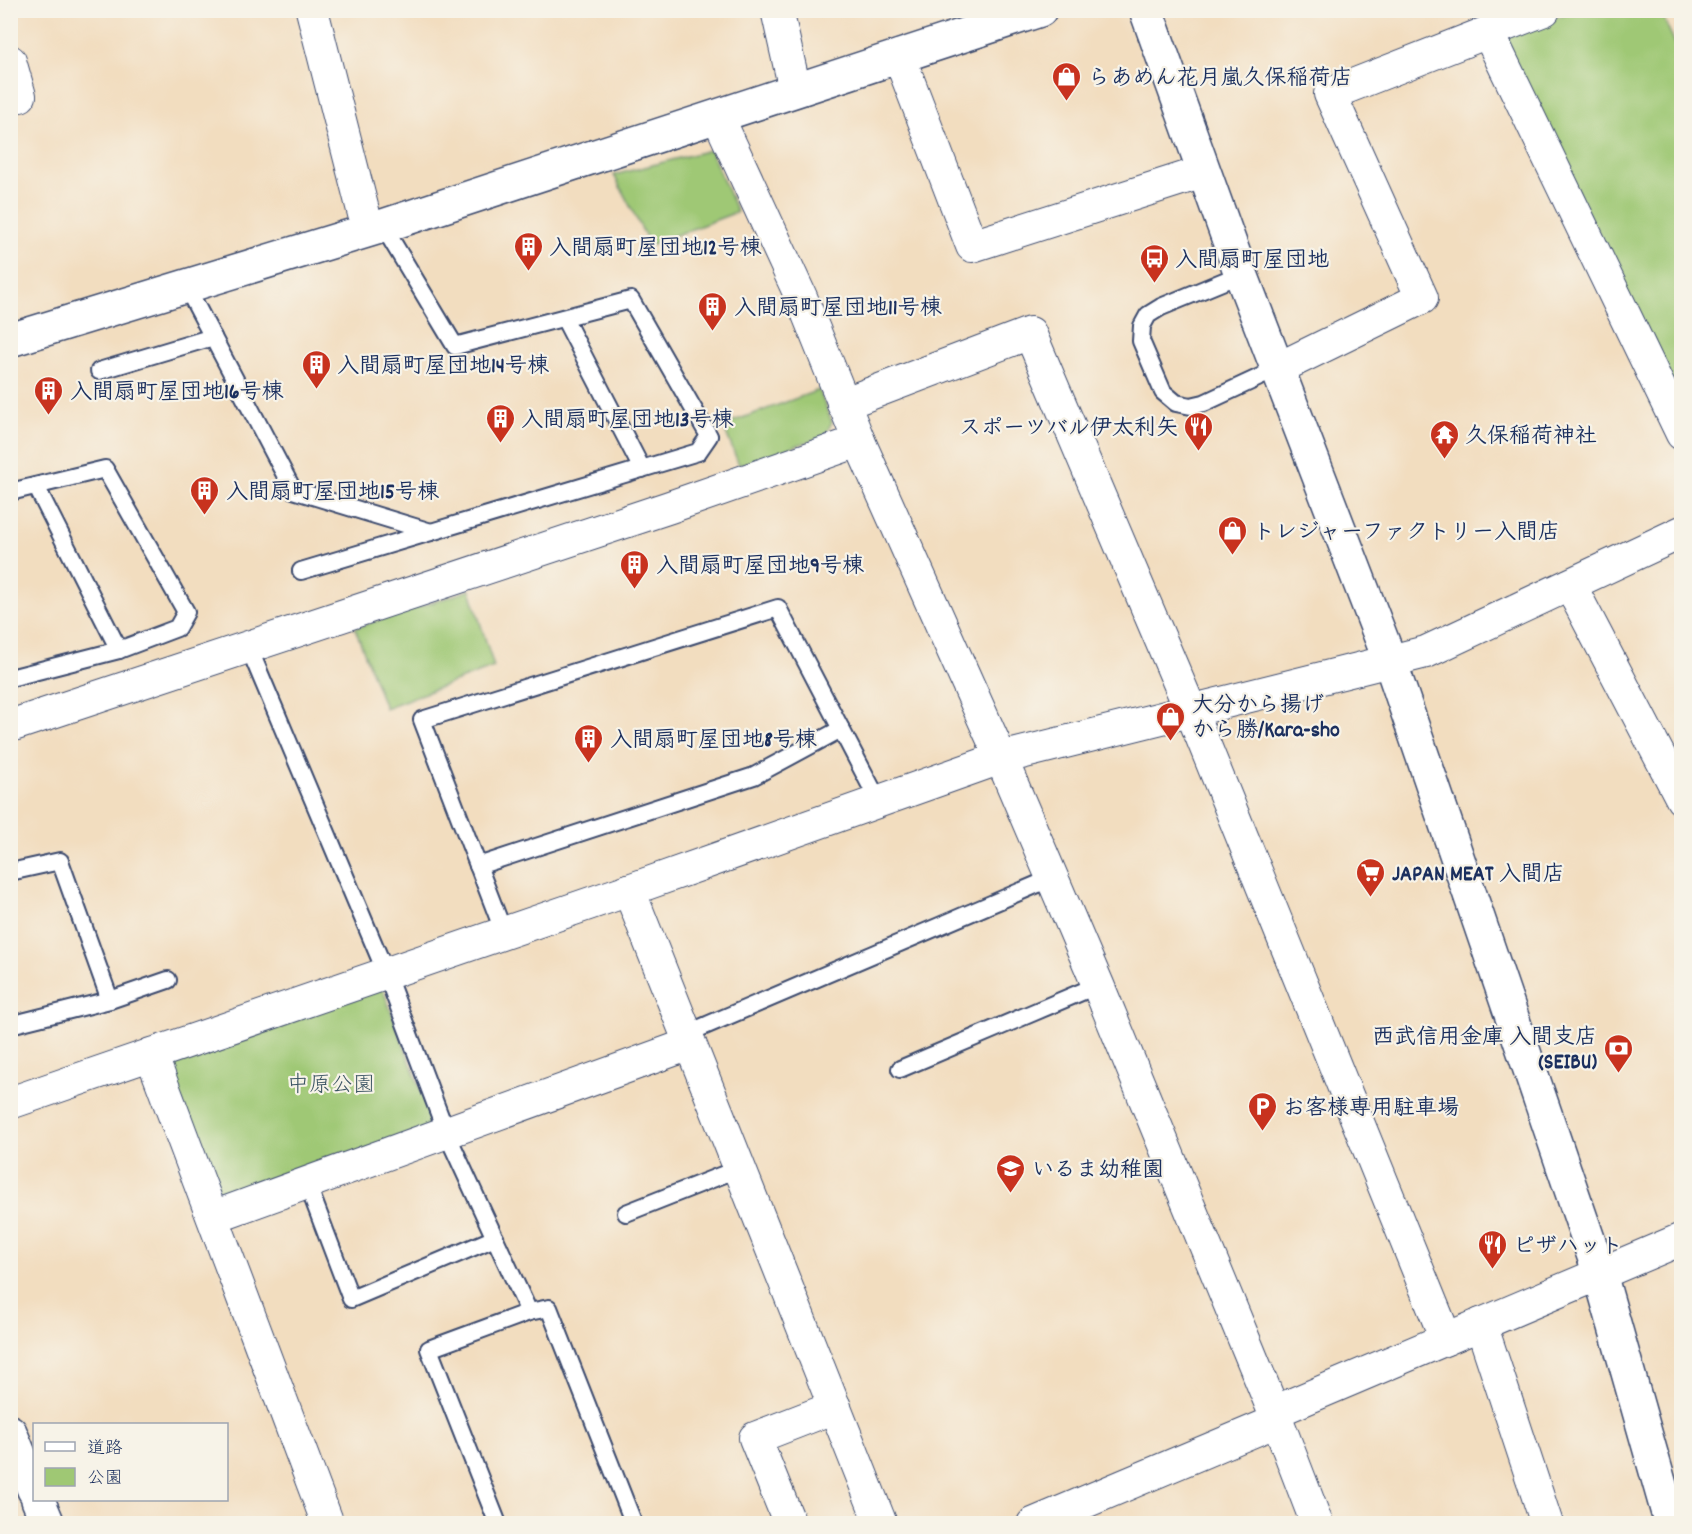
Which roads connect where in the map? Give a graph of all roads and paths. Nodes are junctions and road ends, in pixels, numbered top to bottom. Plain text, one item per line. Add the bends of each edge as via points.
1 (312, 10) edge
2 (777, 10) edge
3 (1040, 10) edge
4 (1146, 10) edge
5 (1544, 10) edge
6 (1488, 32) junction
7 (899, 56) junction
8 (10, 61) edge
9 (795, 90) junction
10 (20, 96) dead end
11 (718, 117) junction
12 (1203, 172) junction
13 (375, 228) junction
14 (1241, 274) junction
15 (186, 286) junction
16 (564, 318) junction
17 (213, 337) junction
18 (10, 340) edge
19 (1277, 369) junction
20 (99, 370) dead end
21 (843, 404) junction
22 (1682, 434) edge
23 (859, 441) junction
24 (642, 469) junction
25 (36, 486) junction
26 (10, 492) edge
27 (431, 532) junction
28 (1682, 532) edge
29 (301, 571) dead end
30 (1570, 585) junction
31 (249, 648) junction
32 (119, 650) junction
33 (1390, 661) junction
34 (10, 678) edge
35 (1191, 711) junction
36 (10, 726) edge
37 (841, 729) junction
38 (1001, 758) junction
39 (1682, 799) edge
40 (879, 802) junction
41 (478, 866) junction
42 (10, 872) edge
43 (1052, 878) junction
44 (628, 890) junction
45 (504, 933) junction
46 (386, 973) junction
47 (168, 980) dead end
48 (1098, 985) junction
49 (110, 1000) junction
50 (10, 1025) edge
51 (688, 1039) junction
52 (151, 1054) junction
53 (900, 1069) dead end
54 (10, 1103) edge
55 (446, 1132) junction
56 (740, 1168) junction
57 (307, 1183) junction
58 (626, 1213) dead end
59 (213, 1217) junction
60 (495, 1238) junction
61 (1682, 1239) edge
62 (1600, 1274) junction
63 (529, 1311) junction
64 (1481, 1324) junction
65 (1446, 1339) junction
66 (835, 1407) junction
67 (1276, 1416) junction
68 (10, 1432) edge
69 (33, 1488) edge
70 (38, 1501) edge
71 (1051, 1520) edge
72 (48, 1524) edge
73 (328, 1524) edge
74 (498, 1524) edge
75 (634, 1524) edge
76 (790, 1524) edge
77 (881, 1524) edge
78 (1317, 1524) edge
79 (1546, 1524) edge
80 (1671, 1524) edge

1 - 13 street
2 - 9 street
3 - 7 street
4 - 12 street
5 - 6 street
6 - 19 street via 1330,94 1422,298
6 - 22 street
7 - 9 street
7 - 12 street via 972,246
8 - 10 street
9 - 11 street
11 - 13 street
11 - 21 street via 801,297
12 - 14 street
13 - 15 street
13 - 16 lane via 455,346
14 - 19 street
14 - 19 lane via 1148,315 1141,341 1163,392 1184,405 1204,403
15 - 17 lane
15 - 18 street
16 - 24 lane
16 - 24 lane via 631,300 709,436 698,452
17 - 20 lane
17 - 27 lane via 293,490
19 - 33 street
21 - 23 street
21 - 35 street via 1030,333
23 - 31 street
23 - 38 street
24 - 27 lane
25 - 26 lane
25 - 32 lane
25 - 32 lane via 105,469 186,612 177,628
27 - 29 lane
28 - 30 street
30 - 33 street via 1426,652
30 - 39 street
31 - 36 street
31 - 46 lane
32 - 34 lane
33 - 35 street
33 - 62 street
35 - 38 street
35 - 65 street
37 - 40 lane
37 - 41 lane via 754,776
37 - 41 lane via 778,608 422,720
38 - 40 street
38 - 43 street
40 - 44 street
41 - 45 lane
42 - 49 lane via 60,861
43 - 48 street
43 - 51 lane
44 - 45 street
44 - 51 street
45 - 46 street
46 - 52 street
46 - 55 lane
47 - 49 lane
48 - 53 lane
48 - 67 street
49 - 50 lane
51 - 55 street
51 - 56 street
52 - 54 street
52 - 59 street
55 - 57 street
55 - 60 lane
56 - 58 lane
56 - 66 street
57 - 59 street
57 - 60 lane via 351,1299
59 - 73 street
60 - 63 lane
61 - 62 street
62 - 64 street
62 - 80 street
63 - 74 lane via 429,1350
63 - 75 lane via 549,1308
64 - 65 street
64 - 79 street
65 - 67 street
66 - 76 street via 755,1438
66 - 77 street
67 - 71 street
67 - 78 street
68 - 69 street
70 - 72 street

